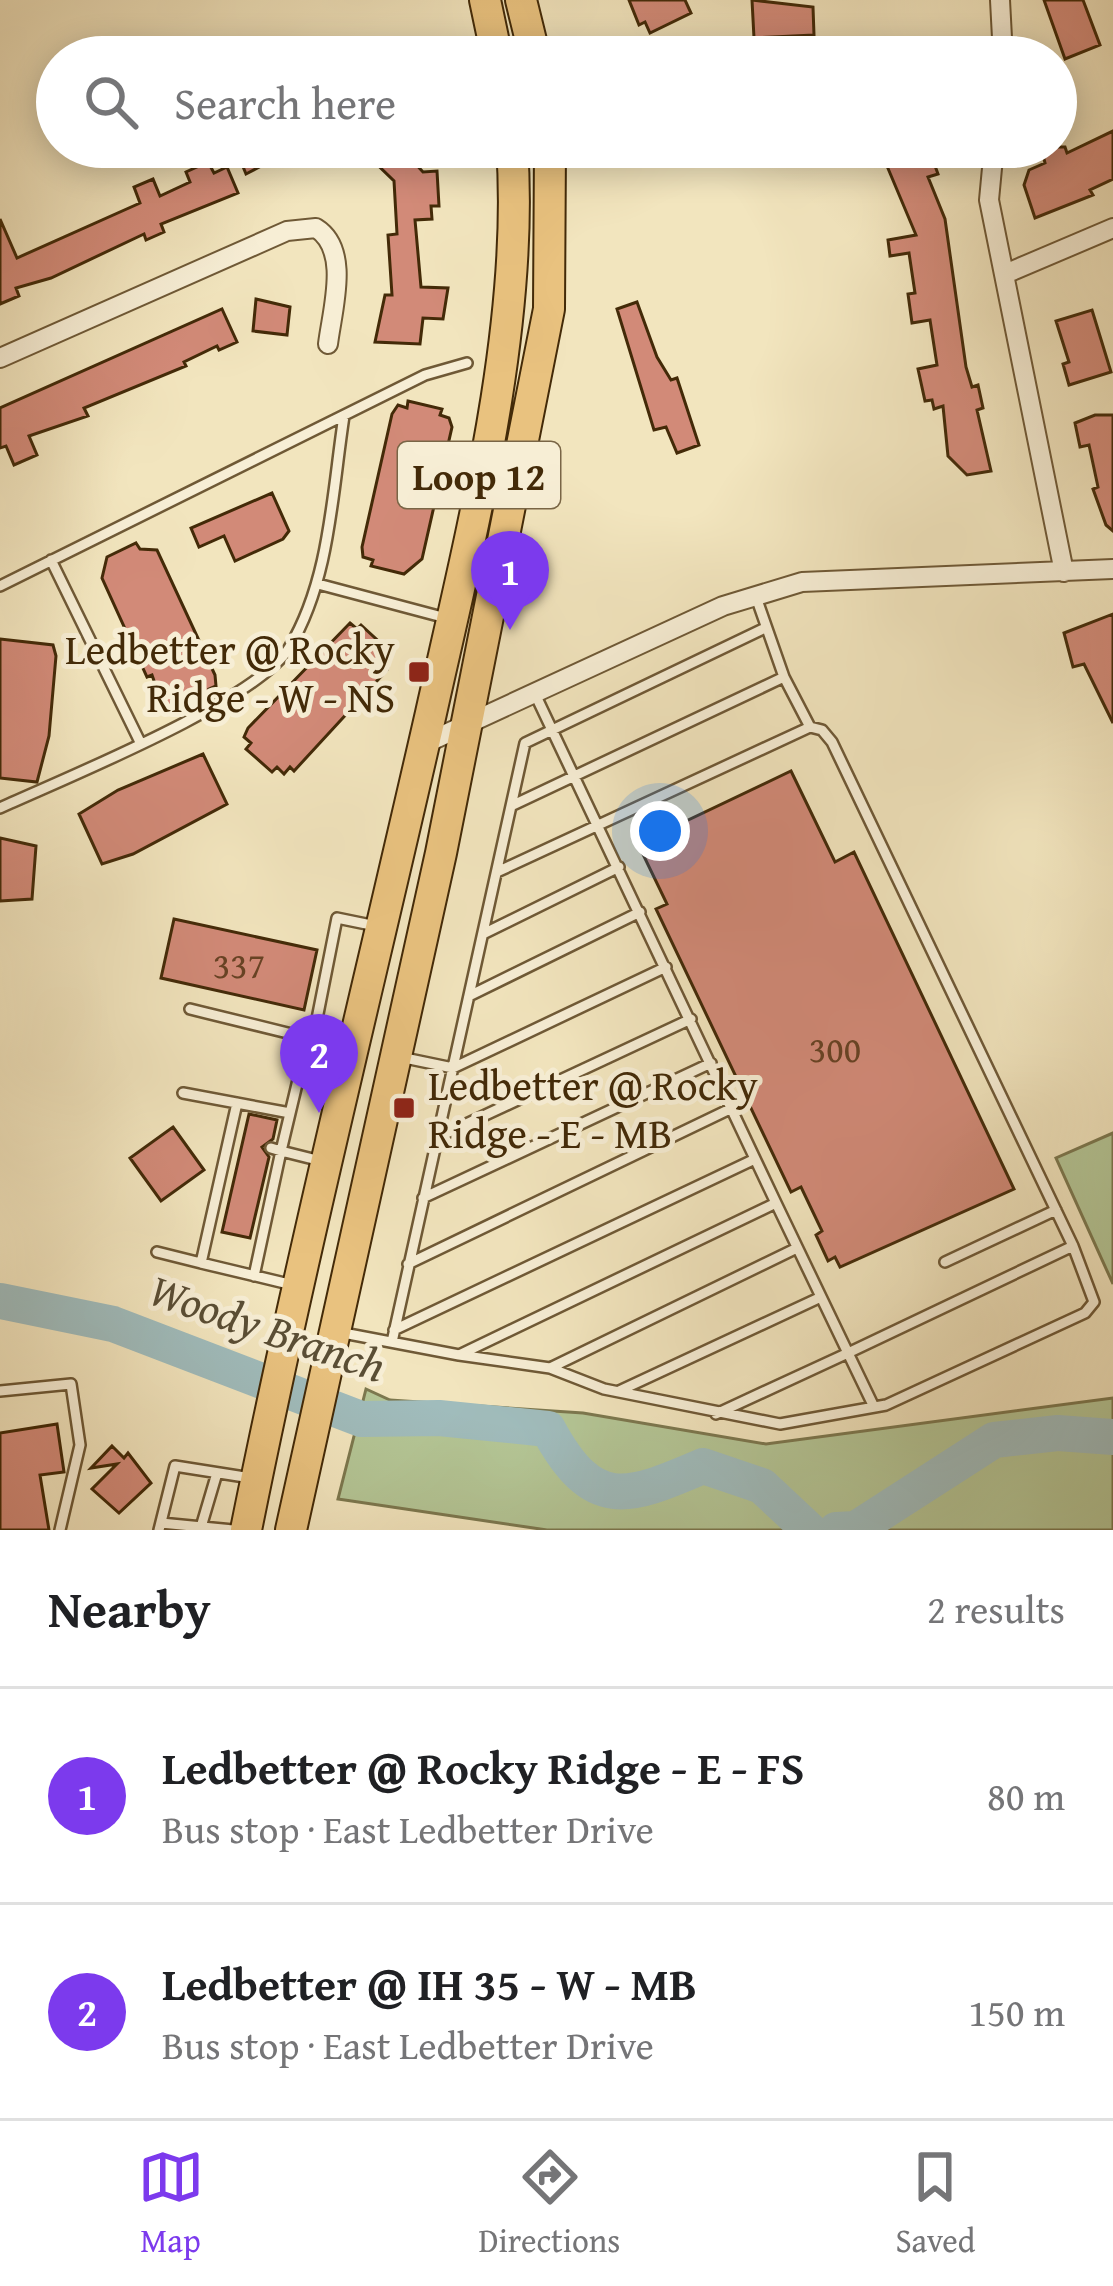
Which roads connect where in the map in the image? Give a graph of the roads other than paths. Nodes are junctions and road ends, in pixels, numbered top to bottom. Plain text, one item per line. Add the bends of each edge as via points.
1 (485, 0) edge
2 (521, 0) edge
3 (1000, 0) edge
4 (493, 36) edge
5 (530, 36) edge
6 (1002, 36) edge
7 (512, 168) edge
8 (550, 168) edge
9 (992, 168) edge
10 (1113, 228) edge
11 (1004, 274) junction
12 (509, 304) junction
13 (549, 309) junction
14 (328, 344) dead end
15 (0, 358) edge
16 (466, 363) dead end
17 (344, 416) junction
18 (52, 560) junction
19 (1113, 569) edge
20 (1064, 572) junction
21 (318, 584) junction
22 (0, 586) edge
23 (756, 597) junction
24 (451, 619) junction
25 (763, 629) junction
26 (784, 676) junction
27 (536, 694) junction
28 (467, 726) junction
29 (810, 727) junction
30 (554, 730) junction
31 (140, 742) junction
32 (424, 744) junction
33 (576, 775) junction
34 (511, 806) junction
35 (0, 808) edge
36 (599, 825) junction
37 (619, 867) junction
38 (496, 872) junction
39 (640, 912) junction
40 (381, 926) junction
41 (482, 934) junction
42 (666, 967) junction
43 (469, 996) junction
44 (190, 1009) dead end
45 (691, 1019) junction
46 (310, 1038) junction
47 (353, 1048) junction
48 (395, 1056) junction
49 (711, 1063) junction
50 (453, 1068) junction
51 (184, 1093) dead end
52 (237, 1103) junction
53 (732, 1108) junction
54 (290, 1113) junction
55 (229, 1139) junction
56 (434, 1139) junction
57 (242, 1142) dead end
58 (276, 1150) junction
59 (225, 1157) junction
60 (755, 1159) junction
61 (238, 1160) dead end
62 (327, 1162) junction
63 (217, 1191) junction
64 (230, 1194) dead end
65 (422, 1199) junction
66 (776, 1203) junction
67 (1056, 1210) junction
68 (212, 1213) junction
69 (226, 1216) dead end
70 (1073, 1246) junction
71 (797, 1248) junction
72 (157, 1252) dead end
73 (945, 1262) dead end
74 (201, 1263) junction
75 (408, 1264) junction
76 (254, 1276) junction
77 (298, 1286) junction
78 (340, 1295) junction
79 (820, 1297) junction
80 (393, 1336) junction
81 (330, 1340) junction
82 (848, 1353) junction
83 (459, 1355) junction
84 (550, 1368) junction
85 (0, 1391) edge
86 (617, 1392) junction
87 (874, 1407) junction
88 (716, 1414) junction
89 (217, 1473) junction
90 (256, 1479) junction
91 (298, 1484) junction
92 (160, 1527) edge
93 (201, 1527) junction
94 (60, 1530) edge
95 (232, 1530) edge
96 (246, 1530) edge
97 (291, 1530) edge
98 (313, 1530) edge

1 - 4 main road
2 - 5 main road
3 - 6 street
7 - 12 main road, Loop 12
8 - 13 main road, Loop 12
9 - 11 street via 989,200
10 - 11 street
11 - 20 street
12 - 13 main road
12 - 24 main road, Loop 12
13 - 28 main road, Loop 12
14 - 15 street via 338,269 330,239 316,228 287,231
16 - 17 lane
17 - 18 lane
17 - 21 lane
18 - 22 lane
18 - 31 lane
19 - 20 street
20 - 23 street via 802,582
21 - 24 lane
21 - 31 lane via 287,652 238,696
23 - 25 lane
23 - 27 street
24 - 32 main road, Loop 12
25 - 26 lane
25 - 30 lane
26 - 29 lane
26 - 33 lane
27 - 28 street
27 - 30 lane
28 - 32 street
28 - 48 main road, Loop 12
29 - 36 lane
29 - 67 lane via 832,742
30 - 33 lane
30 - 34 lane via 525,743
31 - 35 lane
32 - 40 main road, Loop 12
33 - 34 lane
33 - 36 lane
34 - 38 lane
36 - 37 lane
36 - 38 lane
37 - 39 lane
37 - 41 lane
38 - 41 lane
39 - 42 lane
39 - 43 lane
40 - 46 lane via 337,918
40 - 47 main road, Loop 12
41 - 43 lane
42 - 45 lane
42 - 50 lane
43 - 50 lane
44 - 46 lane
45 - 49 lane
45 - 56 lane
46 - 47 lane
46 - 54 lane
47 - 48 main road
47 - 62 main road, Loop 12
48 - 50 lane
48 - 78 main road, Loop 12
49 - 53 lane
49 - 65 lane
50 - 56 lane
51 - 52 lane
52 - 54 lane
52 - 55 lane
53 - 60 lane
53 - 75 lane
54 - 58 lane
55 - 57 lane
55 - 59 lane
56 - 65 lane
58 - 62 lane
58 - 76 lane
59 - 61 lane
59 - 63 lane
60 - 66 lane
60 - 80 lane
62 - 77 main road, Loop 12
63 - 64 lane
63 - 68 lane
65 - 75 lane
66 - 71 lane
66 - 83 lane
67 - 70 lane
67 - 73 lane
68 - 69 lane
68 - 74 lane
70 - 82 lane
70 - 87 lane via 1094,1301 1085,1313
71 - 79 lane
71 - 84 lane
72 - 74 lane
74 - 76 lane
75 - 80 lane
76 - 77 lane
77 - 78 main road
77 - 90 main road, Loop 12
78 - 81 main road, Loop 12
79 - 82 lane
79 - 86 lane
80 - 81 lane
80 - 83 lane
81 - 91 main road, Loop 12
82 - 87 lane
82 - 88 lane
83 - 84 lane
84 - 86 lane
85 - 94 lane via 71,1384 80,1444
86 - 88 lane
87 - 88 lane via 780,1424
89 - 90 lane
89 - 92 lane via 175,1466
89 - 93 lane
90 - 96 main road, Loop 12
91 - 97 main road, Loop 12
91 - 98 main road
92 - 93 lane
93 - 95 lane

